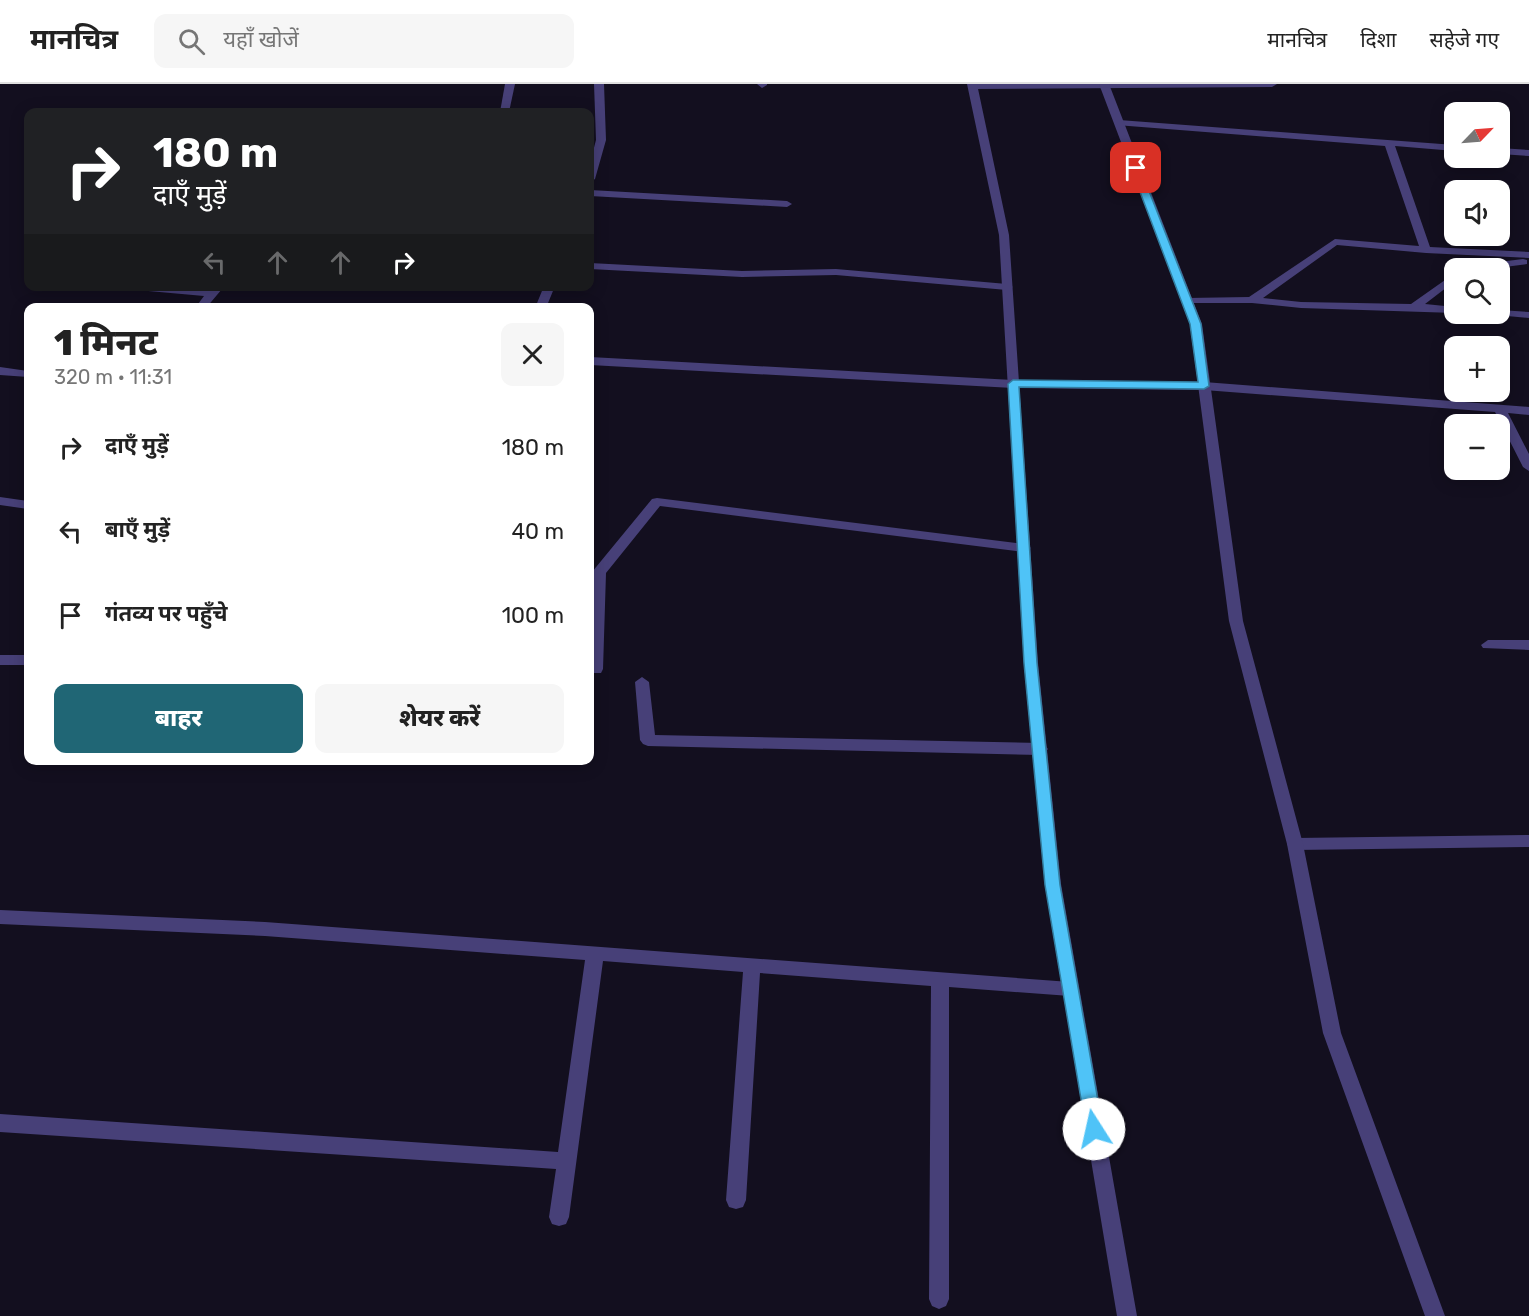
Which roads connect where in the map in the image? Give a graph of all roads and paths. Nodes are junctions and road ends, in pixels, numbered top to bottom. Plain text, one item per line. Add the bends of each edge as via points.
1 (510, 84) edge
2 (599, 84) edge
3 (1272, 84) edge
4 (972, 85) edge
5 (1104, 85) edge
6 (505, 108) edge
7 (1119, 123) junction
8 (1389, 143) junction
9 (1444, 147) edge
10 (1510, 152) edge
11 (1528, 155) edge
12 (594, 165) edge
13 (594, 193) edge
14 (787, 204) dead end
15 (1426, 250) junction
16 (1529, 255) edge
17 (1529, 261) edge
18 (1510, 263) edge
19 (594, 266) edge
20 (1444, 284) edge
21 (1007, 287) junction
22 (214, 291) edge
23 (1252, 300) junction
24 (1187, 301) junction
25 (204, 303) edge
26 (1414, 307) junction
27 (1444, 309) edge
28 (1510, 314) edge
29 (1529, 315) edge
30 (594, 361) edge
31 (0, 371) edge
32 (24, 374) edge
33 (1013, 384) junction
34 (1204, 386) junction
35 (1500, 409) junction
36 (1529, 411) edge
37 (1529, 467) edge
38 (0, 501) edge
39 (24, 504) edge
40 (1024, 548) junction
41 (1488, 645) dead end
42 (1529, 645) edge
43 (0, 660) edge
44 (24, 660) edge
45 (596, 669) dead end
46 (642, 682) dead end
47 (1040, 749) junction
48 (1529, 841) edge
49 (1295, 844) junction
50 (0, 917) edge
51 (595, 954) junction
52 (752, 965) junction
53 (940, 979) junction
54 (1070, 988) junction
55 (0, 1123) edge
56 (566, 1161) junction
57 (736, 1200) dead end
58 (559, 1217) dead end
59 (939, 1299) dead end
60 (1127, 1316) edge
61 (1435, 1316) edge

1 - 6 street
2 - 12 street via 601,140
3 - 5 street
4 - 5 street
4 - 21 street via 1004,235
5 - 7 street
7 - 8 street
7 - 24 street
8 - 9 street
8 - 15 street
10 - 11 street
13 - 14 street
15 - 16 street
15 - 23 street via 1335,242
17 - 18 street
19 - 21 street via 742,274 836,272
20 - 26 street
21 - 33 street
22 - 25 street
23 - 24 street
23 - 26 street
24 - 34 street via 1196,324
26 - 27 street
28 - 29 street
30 - 33 street
31 - 32 street
33 - 34 street
33 - 40 street
34 - 35 street
34 - 49 street via 1236,621
35 - 36 street
35 - 37 street
38 - 39 street
40 - 45 street via 657,502 599,572
40 - 47 street
41 - 42 street
43 - 44 street
46 - 47 street via 648,740
47 - 54 street via 1053,885
48 - 49 street
49 - 61 street via 1332,1033
50 - 51 street via 265,929
51 - 52 street
51 - 56 street
52 - 53 street
52 - 57 street
53 - 54 street
53 - 59 street
54 - 60 street
55 - 56 street
56 - 58 street

